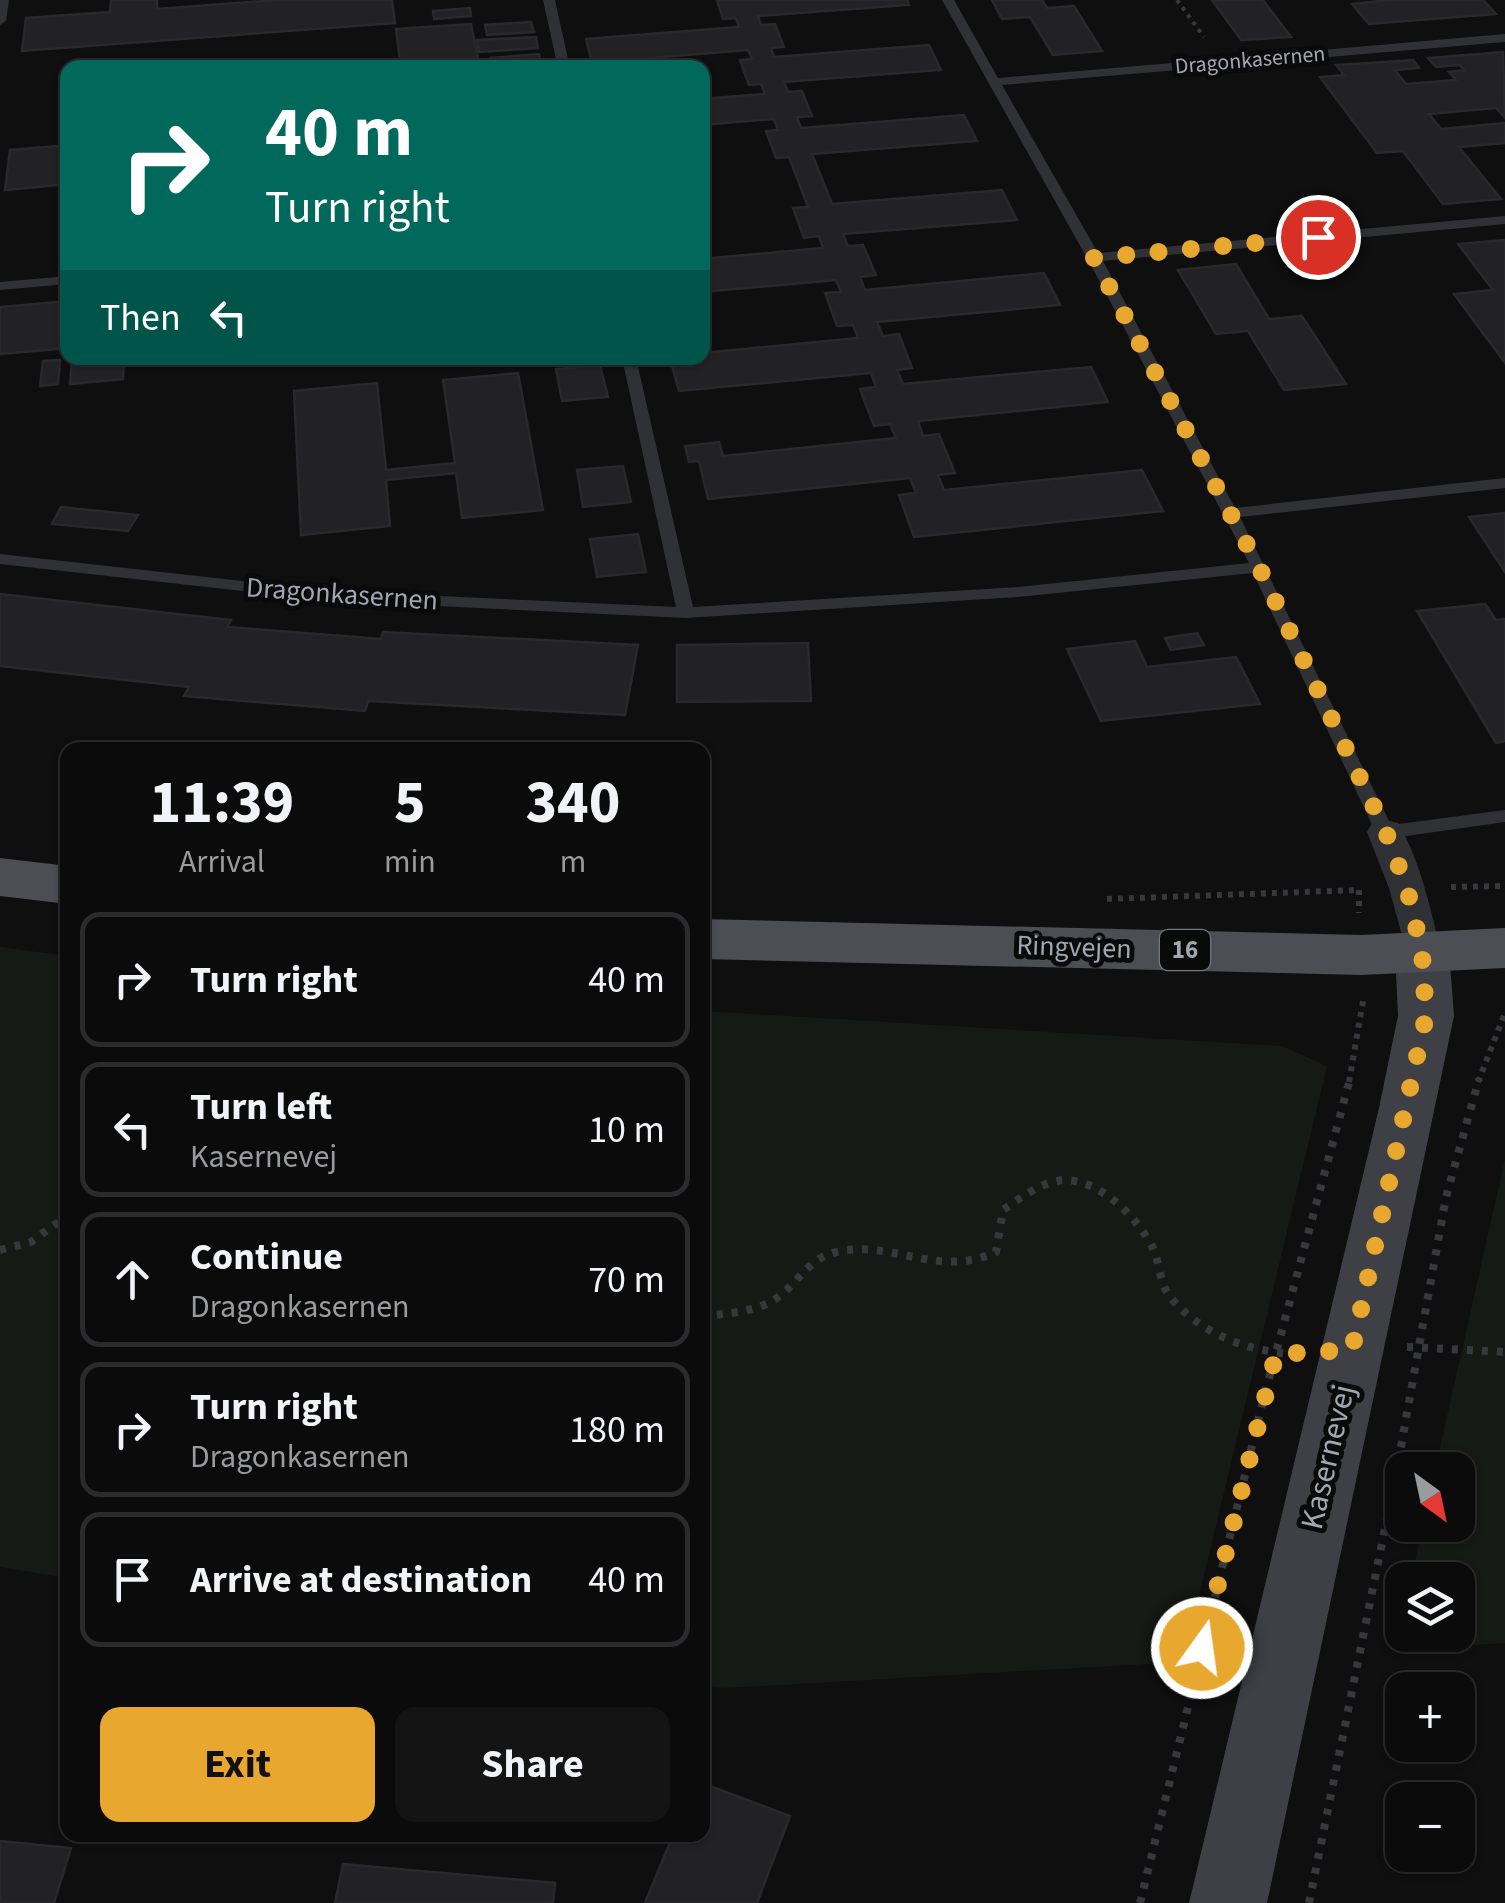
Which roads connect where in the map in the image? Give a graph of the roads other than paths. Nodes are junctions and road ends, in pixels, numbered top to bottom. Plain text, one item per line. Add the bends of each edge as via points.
1 (3, 0) edge
2 (549, 0) edge
3 (948, 0) edge
4 (0, 21) edge
5 (1505, 38) edge
6 (562, 60) edge
7 (994, 82) junction
8 (1505, 220) edge
9 (1094, 258) junction
10 (60, 281) edge
11 (0, 286) edge
12 (631, 365) edge
13 (1505, 484) edge
14 (1230, 513) junction
15 (0, 559) edge
16 (1259, 567) junction
17 (686, 613) junction
18 (1505, 816) edge
19 (1386, 832) junction
20 (0, 877) edge
21 (60, 884) edge
22 (710, 940) edge
23 (1505, 948) edge
24 (1422, 952) junction
25 (1228, 1903) edge

1 - 4 lane
2 - 6 lane
3 - 7 lane
5 - 7 lane, Dragonkasernen
7 - 9 lane
8 - 9 lane
9 - 14 lane
10 - 11 lane
12 - 17 lane
13 - 14 lane
14 - 16 lane
15 - 17 lane, Dragonkasernen via 331,596
16 - 17 lane, Dragonkasernen via 1018,592
16 - 19 lane
18 - 19 lane
19 - 24 street
20 - 21 main road
22 - 24 main road, Ringvejen / 16
23 - 24 main road, Ringvejen / 16
24 - 25 street, Kasernevej via 1426,1016

